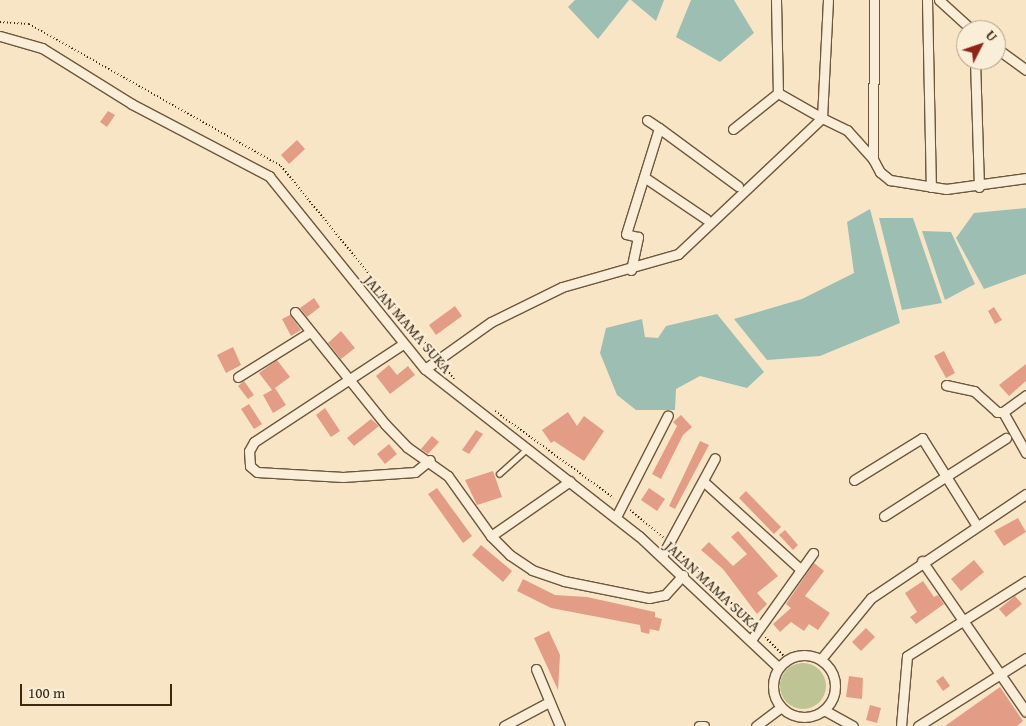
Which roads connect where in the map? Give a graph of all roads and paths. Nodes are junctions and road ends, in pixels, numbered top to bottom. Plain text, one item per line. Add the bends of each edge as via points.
1 (776, 0) edge
2 (828, 0) edge
3 (874, 0) edge
4 (927, 0) edge
5 (939, 0) edge
6 (961, 20) edge
7 (0, 22) edge
8 (0, 36) edge
9 (1006, 55) edge
10 (976, 70) edge
11 (1026, 70) edge
12 (1026, 77) edge
13 (778, 93) junction
14 (822, 118) junction
15 (647, 120) dead end
16 (659, 128) junction
17 (733, 129) dead end
18 (873, 158) junction
19 (644, 177) junction
20 (1026, 178) edge
21 (738, 186) dead end
22 (931, 187) junction
23 (979, 187) junction
24 (706, 220) dead end
25 (631, 270) junction
26 (295, 312) dead end
27 (310, 332) junction
28 (403, 344) junction
29 (437, 358) junction
30 (425, 369) junction
31 (238, 377) dead end
32 (349, 382) junction
33 (458, 384) dead end
34 (946, 385) dead end
35 (1026, 395) edge
36 (490, 407) dead end
37 (1003, 412) junction
38 (668, 415) dead end
39 (1006, 438) dead end
40 (526, 449) junction
41 (1026, 453) edge
42 (715, 458) dead end
43 (430, 460) junction
44 (499, 474) dead end
45 (946, 476) junction
46 (854, 480) dead end
47 (570, 481) junction
48 (703, 481) junction
49 (1026, 494) edge
50 (624, 505) junction
51 (884, 516) dead end
52 (616, 517) junction
53 (977, 526) junction
54 (490, 536) junction
55 (669, 543) junction
56 (813, 553) dead end
57 (662, 556) junction
58 (922, 561) junction
59 (801, 570) junction
60 (683, 575) junction
61 (1026, 581) edge
62 (964, 620) junction
63 (758, 630) junction
64 (751, 640) junction
65 (1026, 658) edge
66 (787, 659) junction
67 (821, 659) junction
68 (778, 667) junction
69 (536, 669) dead end
70 (1000, 674) junction
71 (549, 702) junction
72 (781, 707) junction
73 (824, 710) junction
74 (1026, 712) edge
75 (504, 726) edge
76 (560, 726) edge
77 (756, 726) edge
78 (853, 726) edge
79 (901, 726) edge
80 (918, 726) edge

1 - 13 street
2 - 14 street
3 - 18 street
4 - 22 street
5 - 6 street
7 - 29 path via 29,24 281,166
8 - 28 street, JALAN MAMA SUKA via 42,48 132,104 268,176
9 - 11 street
10 - 23 street
11 - 12 street
13 - 14 street
13 - 17 street
14 - 18 street via 847,130
14 - 25 street via 688,247 672,258
15 - 16 street
16 - 19 street
16 - 21 street
18 - 22 street via 884,177
19 - 24 street
19 - 25 street via 626,234 638,237
20 - 23 street
22 - 23 street
25 - 29 street via 562,287 491,322
26 - 27 street
27 - 31 street
27 - 32 street
28 - 30 street, JALAN MAMA SUKA
28 - 32 street
29 - 30 street
29 - 33 path
30 - 40 street, JALAN MAMA SUKA
32 - 43 street via 407,447
32 - 43 street via 254,442 249,450 252,470 343,477 415,472
34 - 37 street via 974,391 997,412
35 - 37 street
36 - 50 path
37 - 41 street
38 - 50 street
39 - 45 street
40 - 44 lane
40 - 47 street, JALAN MAMA SUKA
42 - 48 street
43 - 54 street via 448,476
45 - 46 street via 922,438
45 - 51 street
45 - 53 street
47 - 52 street, JALAN MAMA SUKA
47 - 54 street
48 - 55 street
48 - 59 street
49 - 53 street
50 - 52 street
50 - 55 path
52 - 57 street, JALAN MAMA SUKA
53 - 58 street
54 - 60 street via 532,570 564,581 659,598
55 - 57 street
55 - 63 path
56 - 59 street
57 - 60 street, JALAN MAMA SUKA
58 - 62 street
58 - 67 street via 871,598
59 - 63 street
60 - 64 street, JALAN MAMA SUKA
61 - 62 street
62 - 70 street
62 - 79 street via 907,656
63 - 64 street
63 - 66 path
64 - 68 street, JALAN MAMA SUKA
65 - 70 street
66 - 67 street via 804,654
66 - 68 street
67 - 73 street via 831,669 836,684 833,698
68 - 72 street via 773,691
69 - 71 street
70 - 74 street
70 - 80 street
71 - 75 street
71 - 76 street
72 - 73 street via 802,717
72 - 77 street
73 - 78 street

